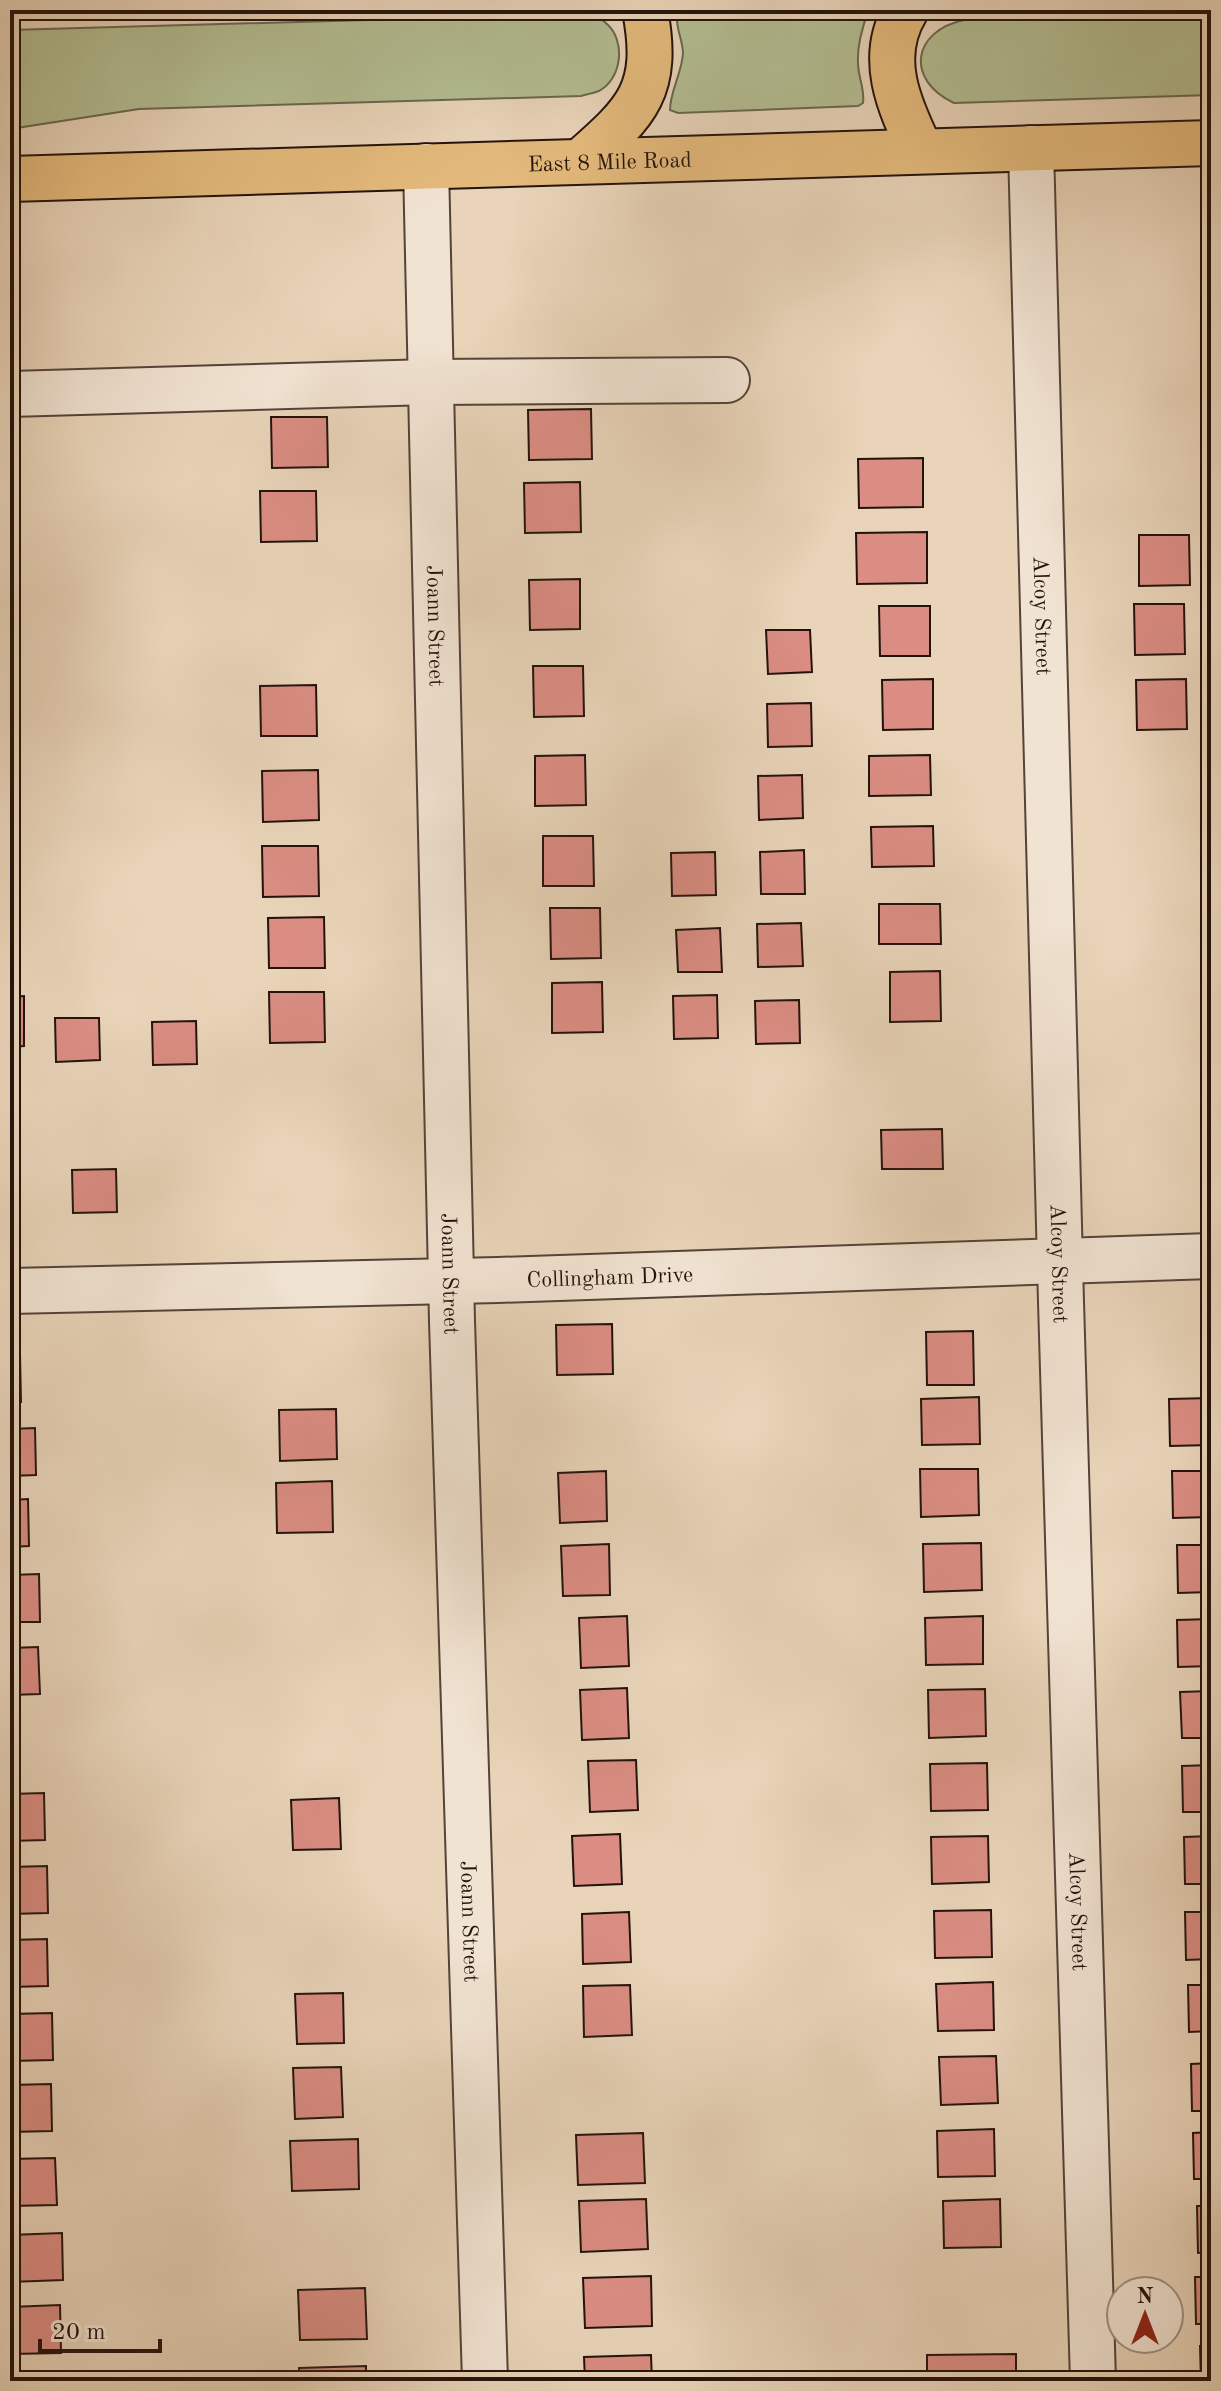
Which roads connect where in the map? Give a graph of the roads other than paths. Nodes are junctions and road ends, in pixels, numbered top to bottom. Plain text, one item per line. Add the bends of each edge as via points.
1 (645, 10) edge
2 (906, 10) edge
3 (1211, 143) edge
4 (1031, 148) junction
5 (921, 151) junction
6 (581, 161) junction
7 (426, 166) junction
8 (10, 179) edge
9 (727, 380) dead end
10 (430, 382) junction
11 (10, 394) edge
12 (1211, 1256) edge
13 (1060, 1261) junction
14 (451, 1281) junction
15 (10, 1291) edge
16 (485, 2381) edge
17 (1093, 2381) edge

1 - 6 highway via 650,53 639,103
2 - 5 highway via 891,68 904,117
3 - 4 highway, East 8 Mile Road
4 - 5 highway, East 8 Mile Road
4 - 13 street, Alcoy Street
5 - 6 highway, East 8 Mile Road
6 - 7 highway, East 8 Mile Road
7 - 8 highway, East 8 Mile Road
7 - 10 street, Joann Street
9 - 10 street
10 - 11 street
10 - 14 street, Joann Street
12 - 13 street, Collingham Drive
13 - 14 street, Collingham Drive
13 - 17 street, Alcoy Street
14 - 15 street, Collingham Drive
14 - 16 street, Joann Street

